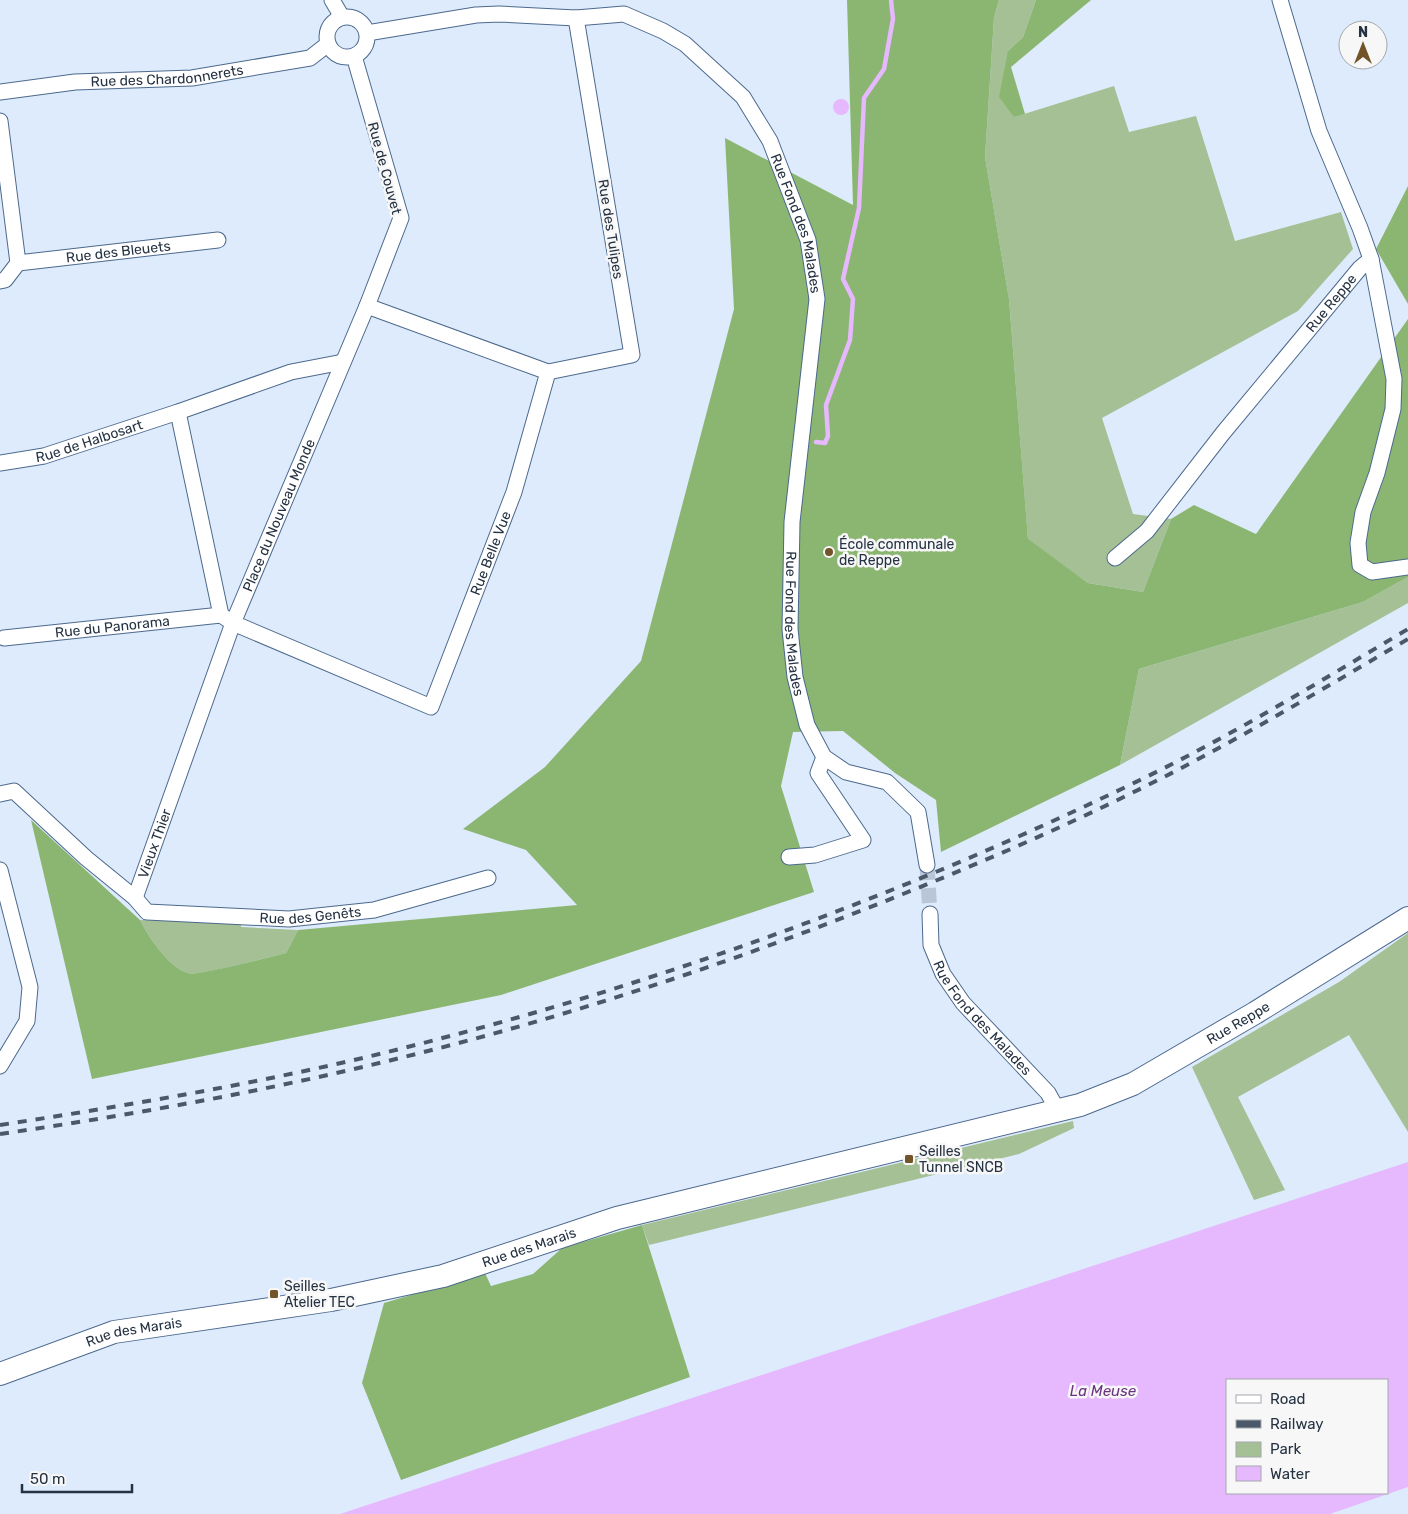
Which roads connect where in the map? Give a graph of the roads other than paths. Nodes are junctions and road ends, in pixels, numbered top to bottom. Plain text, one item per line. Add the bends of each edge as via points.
1 (332, 0) edge
2 (1280, 0) edge
3 (342, 17) junction
4 (576, 18) junction
5 (367, 33) junction
6 (328, 44) junction
7 (354, 56) junction
8 (0, 92) edge
9 (0, 121) edge
10 (218, 240) dead end
11 (1371, 259) junction
12 (18, 263) junction
13 (0, 281) edge
14 (367, 306) junction
15 (343, 362) junction
16 (548, 372) junction
17 (178, 412) junction
18 (0, 463) edge
19 (1115, 558) dead end
20 (1408, 567) edge
21 (227, 619) junction
22 (4, 638) dead end
23 (824, 757) junction
24 (0, 794) edge
25 (788, 857) dead end
26 (927, 865) tunnel mouth
27 (0, 870) edge
28 (488, 878) dead end
29 (135, 898) junction
30 (930, 914) tunnel mouth
31 (1408, 918) edge
32 (0, 1066) edge
33 (1058, 1111) junction
34 (0, 1374) edge

1 - 3 street
2 - 11 street via 1319,131
3 - 5 street via 362,23
3 - 6 street via 332,23 327,33
4 - 5 street, Rue Fond des Malades via 476,15
4 - 16 street, Rue des Tulipes via 632,355
4 - 23 street, Rue Fond des Malades via 624,14 663,31 685,44 743,96 770,141 808,240 817,299 792,522 790,629 795,677 806,725
5 - 7 street via 362,51
6 - 7 street via 338,56
6 - 8 street, Rue des Chardonnerets via 310,58 192,78 75,82
7 - 14 street, Rue de Couvet via 400,218
9 - 12 street
10 - 12 street, Rue des Bleuets
11 - 19 street, Rue Reppe via 1360,268 1223,433 1147,531
11 - 20 street via 1394,379 1393,408 1377,473 1363,512 1358,543 1360,565 1372,572
12 - 13 street via 5,280
14 - 15 street, Rue de Couvet
14 - 16 street
15 - 17 street via 290,372
15 - 21 street, Place du Nouveau Monde
16 - 21 street, Rue Belle Vue via 514,492 431,707
17 - 18 street, Rue de Halbosart via 44,456
17 - 21 street
21 - 22 street, Rue du Panorama
21 - 29 street, Vieux Thier
23 - 25 street via 818,773 863,840 815,855
23 - 26 street, Rue Fond des Malades via 846,772 886,782 918,812
24 - 29 street, Vieux Thier via 14,791
27 - 32 street via 30,987 27,1021
28 - 29 street, Rue des Genêts via 374,910 289,919 147,912
30 - 33 street, Rue Fond des Malades via 931,945 943,974 963,1003 1048,1093
31 - 33 main road, Rue Reppe via 1133,1084 1080,1106
33 - 34 main road, Rue des Marais via 617,1218 443,1276 331,1300 114,1332

